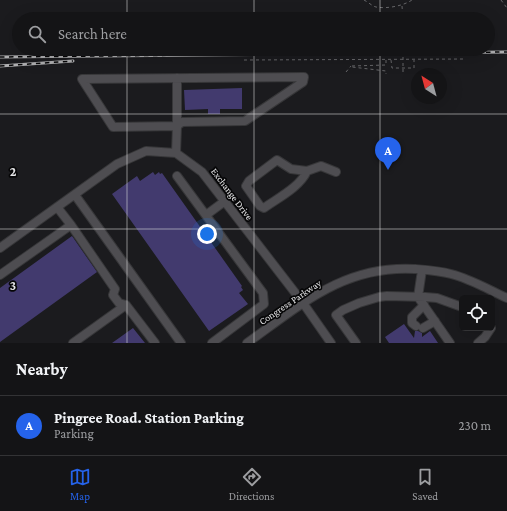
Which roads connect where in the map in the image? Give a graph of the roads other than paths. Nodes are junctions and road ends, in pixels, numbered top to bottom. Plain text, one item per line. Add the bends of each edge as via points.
1 (177, 78) junction
2 (177, 126) junction
3 (176, 153) junction
4 (306, 171) junction
5 (336, 172) dead end
6 (177, 176) dead end
7 (75, 195) junction
8 (225, 201) junction
9 (57, 207) junction
10 (206, 214) junction
11 (71, 225) junction
12 (0, 248) edge
13 (422, 270) junction
14 (0, 275) edge
15 (418, 297) junction
16 (507, 298) edge
17 (303, 303) junction
18 (126, 305) junction
19 (424, 305) junction
20 (459, 307) edge
21 (435, 321) junction
22 (490, 331) edge
23 (73, 343) edge
24 (155, 343) edge
25 (181, 343) edge
26 (212, 343) edge
27 (247, 343) edge
28 (331, 343) edge
29 (356, 343) edge
30 (450, 343) edge
31 (478, 343) edge

1 - 2 street
1 - 2 street via 82,79 113,128
1 - 2 street via 304,77 303,82 245,121 182,122
2 - 3 street
3 - 7 street via 146,151 118,164
3 - 8 street, Exchange Drive via 202,172
4 - 4 street via 298,184 264,208 246,186 277,160 291,169
4 - 5 street via 321,166
6 - 10 street
7 - 9 street
7 - 25 street
8 - 10 street
8 - 17 street, Exchange Drive
9 - 11 street
9 - 12 street
10 - 26 street via 263,293 264,304
11 - 14 street
11 - 18 street via 115,289 113,295 119,303
13 - 15 street
13 - 16 street, Congress Parkway via 452,274
13 - 17 street, Congress Parkway via 387,269 354,276
15 - 19 street
15 - 20 street via 437,298
15 - 29 street via 379,297 337,313 337,318
17 - 27 street, Congress Parkway
17 - 28 street, Exchange Drive
18 - 23 street
18 - 24 street
19 - 21 street
19 - 21 street via 412,317 412,323 419,327
21 - 30 street
22 - 31 street

